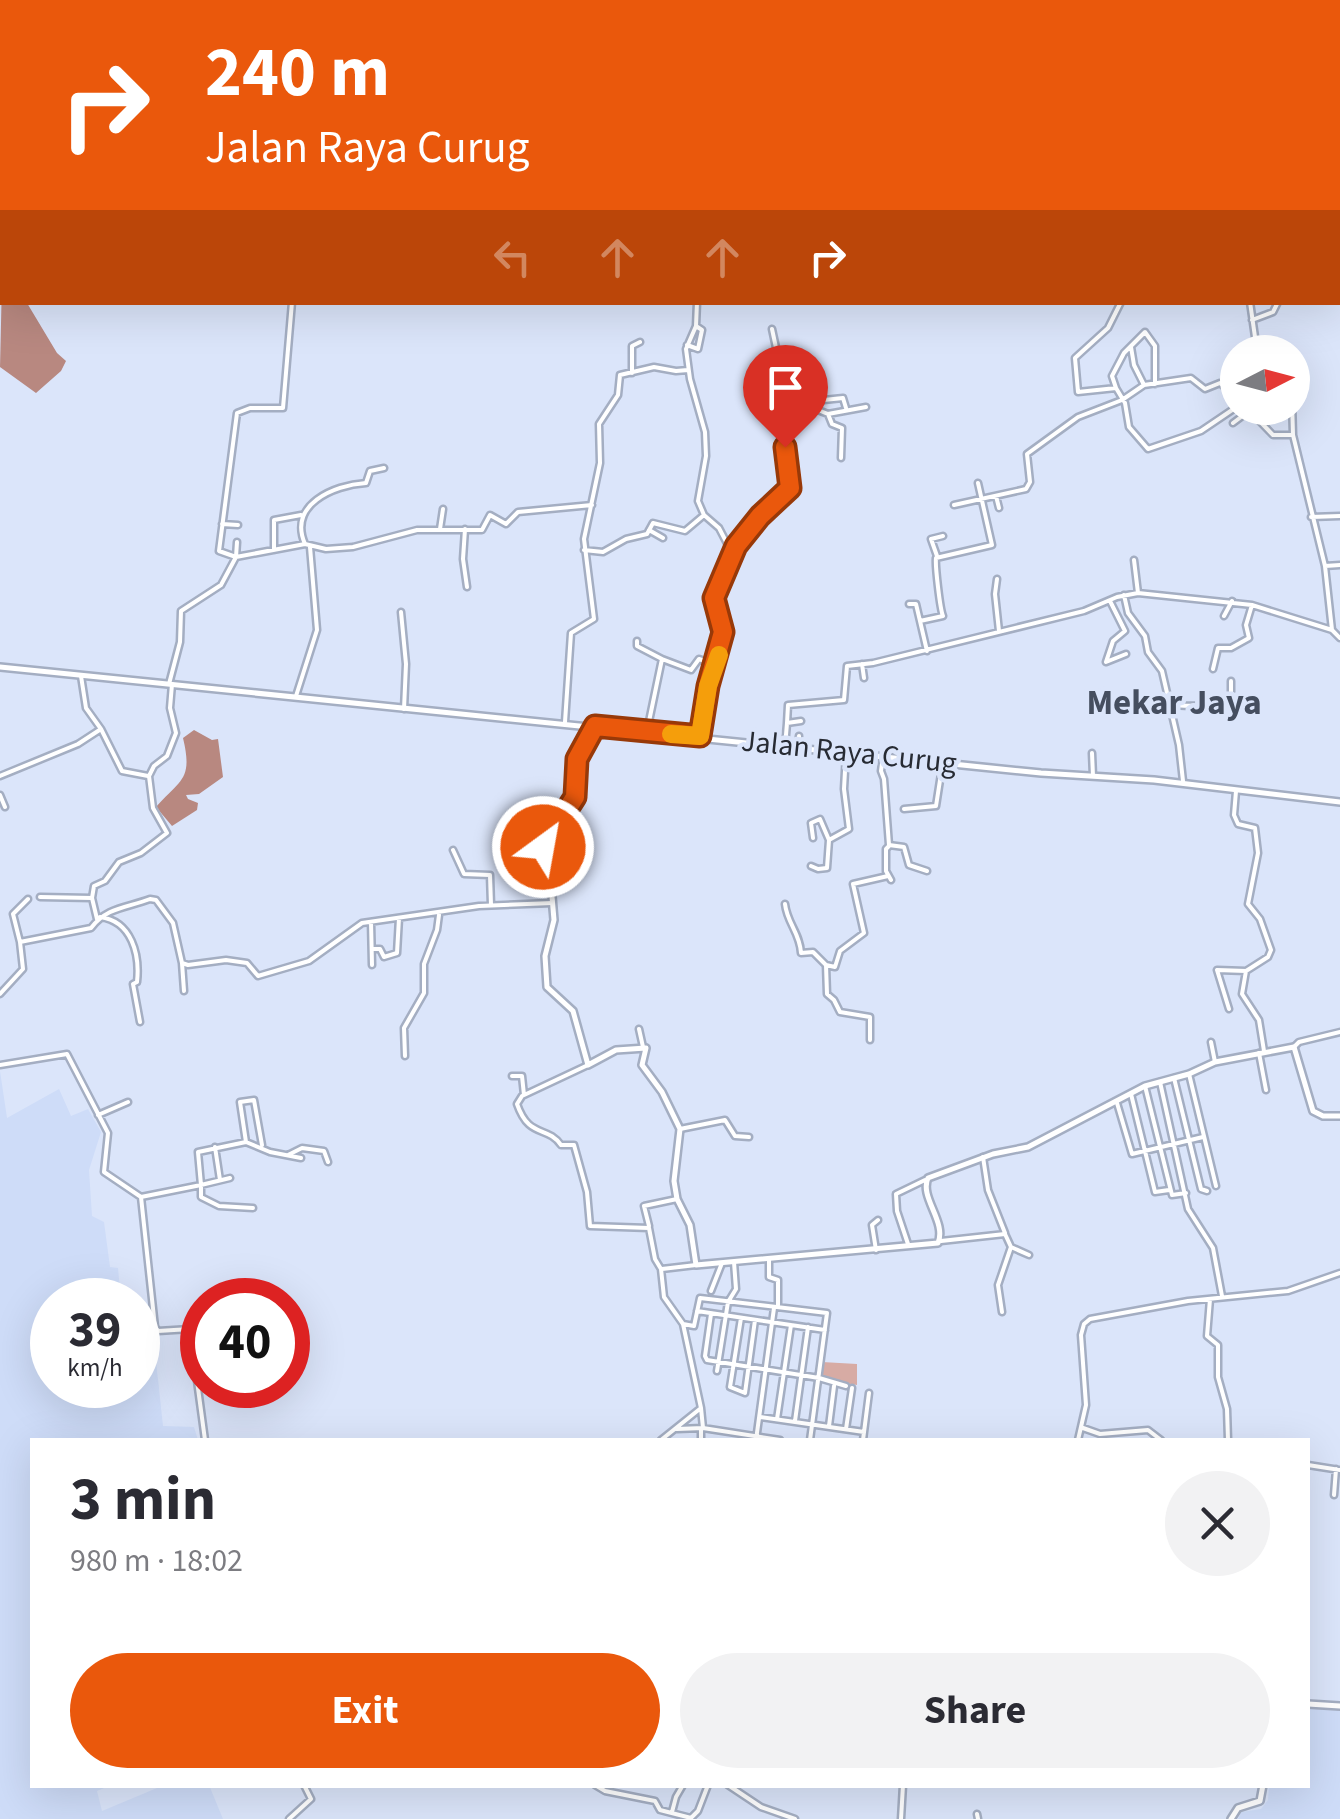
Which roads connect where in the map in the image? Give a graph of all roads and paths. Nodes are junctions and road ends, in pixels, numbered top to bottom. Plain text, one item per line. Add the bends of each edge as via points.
1 (292, 305) edge
2 (697, 305) edge
3 (1119, 305) edge
4 (1250, 305) edge
5 (1276, 305) edge
6 (1252, 320) junction
7 (696, 326) junction
8 (772, 329) dead end
9 (1257, 335) edge
10 (640, 342) dead end
11 (686, 344) junction
12 (1131, 346) junction
13 (688, 370) junction
14 (632, 374) junction
15 (1220, 383) edge
16 (1144, 384) junction
17 (1155, 384) junction
18 (1116, 388) junction
19 (784, 389) junction
20 (1124, 399) junction
21 (814, 401) junction
22 (866, 407) dead end
23 (846, 409) junction
24 (828, 414) junction
25 (1220, 419) edge
26 (1263, 425) edge
27 (1293, 425) edge
28 (1293, 435) junction
29 (841, 458) dead end
30 (384, 468) dead end
31 (978, 483) dead end
32 (996, 496) junction
33 (982, 498) junction
34 (592, 505) junction
35 (954, 505) dead end
36 (999, 508) dead end
37 (444, 509) dead end
38 (704, 515) junction
39 (302, 516) junction
40 (1340, 516) edge
41 (1311, 518) junction
42 (222, 524) junction
43 (238, 526) dead end
44 (465, 529) junction
45 (649, 530) junction
46 (440, 531) junction
47 (943, 536) dead end
48 (663, 538) dead end
49 (237, 542) dead end
50 (308, 546) junction
51 (274, 550) junction
52 (584, 550) junction
53 (732, 553) junction
54 (236, 557) junction
55 (937, 557) junction
56 (1134, 560) dead end
57 (1325, 566) junction
58 (1340, 566) edge
59 (997, 580) dead end
60 (467, 587) dead end
61 (1138, 593) junction
62 (1124, 594) junction
63 (1110, 601) junction
64 (1232, 601) junction
65 (910, 604) dead end
66 (1252, 604) junction
67 (401, 612) dead end
68 (1224, 616) dead end
69 (920, 621) junction
70 (1340, 626) edge
71 (1138, 627) junction
72 (1332, 627) junction
73 (999, 631) junction
74 (1125, 631) junction
75 (1340, 638) edge
76 (637, 642) dead end
77 (927, 651) junction
78 (1126, 654) dead end
79 (662, 659) junction
80 (862, 664) junction
81 (716, 666) junction
82 (0, 667) edge
83 (1212, 669) dead end
84 (81, 676) junction
85 (864, 678) dead end
86 (1231, 681) dead end
87 (171, 684) junction
88 (296, 696) junction
89 (1170, 706) junction
90 (404, 709) junction
91 (801, 721) dead end
92 (565, 722) junction
93 (787, 723) junction
94 (595, 726) junction
95 (100, 729) junction
96 (647, 732) junction
97 (700, 736) junction
98 (799, 736) dead end
99 (785, 747) junction
100 (798, 748) junction
101 (846, 752) junction
102 (1092, 753) dead end
103 (882, 756) junction
104 (942, 761) junction
105 (0, 776) edge
106 (149, 776) junction
107 (1093, 776) junction
108 (1183, 784) junction
109 (1236, 791) junction
110 (0, 795) edge
111 (1340, 802) edge
112 (4, 807) dead end
113 (904, 809) dead end
114 (813, 838) dead end
115 (829, 840) junction
116 (889, 846) junction
117 (453, 850) dead end
118 (811, 866) dead end
119 (927, 872) dead end
120 (40, 897) dead end
121 (28, 898) dead end
122 (92, 898) junction
123 (552, 903) junction
124 (491, 904) junction
125 (785, 904) dead end
126 (440, 913) junction
127 (98, 918) junction
128 (399, 918) junction
129 (370, 922) junction
130 (20, 942) junction
131 (372, 948) junction
132 (182, 962) junction
133 (1214, 962) dead end
134 (372, 964) dead end
135 (826, 965) junction
136 (1216, 970) junction
137 (1246, 971) junction
138 (184, 991) dead end
139 (0, 994) edge
140 (1229, 1008) dead end
141 (140, 1022) dead end
142 (639, 1029) dead end
143 (1340, 1032) edge
144 (870, 1040) dead end
145 (1211, 1042) dead end
146 (1294, 1047) junction
147 (643, 1048) junction
148 (1261, 1052) junction
149 (405, 1056) dead end
150 (1215, 1062) junction
151 (0, 1065) edge
152 (588, 1065) junction
153 (1188, 1074) junction
154 (512, 1076) dead end
155 (1174, 1078) junction
156 (1160, 1082) junction
157 (1145, 1086) junction
158 (1266, 1090) dead end
159 (1132, 1094) junction
160 (524, 1095) junction
161 (128, 1102) dead end
162 (1117, 1103) junction
163 (98, 1115) junction
164 (1340, 1116) edge
165 (680, 1130) junction
166 (749, 1137) dead end
167 (1204, 1137) junction
168 (1189, 1140) junction
169 (246, 1142) junction
170 (1174, 1144) junction
171 (215, 1147) junction
172 (262, 1147) junction
173 (1160, 1148) junction
174 (1145, 1151) junction
175 (288, 1155) junction
176 (984, 1157) junction
177 (301, 1158) dead end
178 (328, 1162) dead end
179 (230, 1178) dead end
180 (220, 1180) junction
181 (925, 1180) junction
182 (201, 1184) junction
183 (1216, 1186) dead end
184 (1170, 1190) junction
185 (1208, 1192) dead end
186 (1186, 1194) junction
187 (142, 1197) junction
188 (677, 1199) junction
189 (254, 1208) dead end
190 (878, 1220) dead end
191 (649, 1228) junction
192 (1005, 1234) junction
193 (940, 1242) junction
194 (908, 1244) junction
195 (1010, 1247) junction
196 (876, 1250) junction
197 (1028, 1255) dead end
198 (769, 1260) junction
199 (734, 1262) junction
200 (722, 1264) junction
201 (696, 1265) junction
202 (662, 1269) junction
203 (1340, 1274) edge
204 (711, 1292) dead end
205 (1222, 1296) junction
206 (1211, 1298) junction
207 (728, 1302) junction
208 (776, 1307) junction
209 (697, 1312) junction
210 (1002, 1312) dead end
211 (712, 1314) junction
212 (726, 1316) junction
213 (741, 1318) junction
214 (755, 1320) junction
215 (772, 1322) junction
216 (682, 1324) junction
217 (791, 1325) junction
218 (808, 1327) junction
219 (180, 1330) edge
220 (826, 1330) junction
221 (719, 1362) junction
222 (734, 1365) junction
223 (749, 1366) junction
224 (765, 1369) junction
225 (718, 1371) dead end
226 (784, 1372) junction
227 (801, 1375) junction
228 (819, 1378) junction
229 (834, 1385) junction
230 (870, 1393) dead end
231 (201, 1408) edge
232 (701, 1408) junction
233 (759, 1417) junction
234 (778, 1420) junction
235 (795, 1422) junction
236 (812, 1424) junction
237 (829, 1426) junction
238 (1083, 1428) junction
239 (677, 1429) junction
240 (702, 1429) junction
241 (846, 1429) junction
242 (864, 1432) junction
243 (205, 1438) edge
244 (664, 1438) edge
245 (702, 1438) edge
246 (756, 1438) edge
247 (810, 1438) edge
248 (863, 1438) edge
249 (1079, 1438) edge
250 (1159, 1438) edge
251 (1228, 1438) edge
252 (1310, 1466) edge
253 (1338, 1470) edge
254 (1334, 1495) dead end
255 (1310, 1704) edge
256 (1340, 1706) edge
257 (306, 1788) edge
258 (600, 1788) edge
259 (682, 1788) edge
260 (707, 1788) edge
261 (734, 1788) edge
262 (747, 1788) edge
263 (903, 1788) edge
264 (1262, 1788) edge
265 (745, 1794) junction
266 (672, 1812) junction
267 (289, 1819) edge
268 (795, 1819) edge
269 (902, 1819) edge
270 (1231, 1819) edge

1 - 42 street via 284,406 236,413
2 - 7 street
3 - 18 street via 1108,328 1074,363 1078,392
4 - 6 street
5 - 6 street
6 - 9 street
7 - 11 street
7 - 11 street via 702,330 698,349
8 - 19 street
10 - 14 street via 632,346
11 - 13 street
12 - 16 street
12 - 17 street via 1144,332 1151,338
12 - 18 street via 1112,374
13 - 14 street via 654,366
13 - 38 street via 705,432 698,502
14 - 34 street via 618,377 618,394 600,420
15 - 17 street via 1205,389 1191,378
16 - 17 street
16 - 20 street
18 - 20 street
19 - 21 street
19 - 53 street via 790,488
20 - 25 street via 1129,427 1148,449
20 - 32 street via 1078,417 1027,454 1028,488
21 - 23 street via 843,398
21 - 24 street
22 - 23 street
23 - 24 street
24 - 29 street via 842,428
26 - 28 street via 1273,435
27 - 28 street
28 - 41 street
30 - 39 street via 368,472 366,483 339,486
31 - 33 street
32 - 33 street
32 - 36 street
33 - 35 street
33 - 55 street via 991,546
34 - 44 street via 518,512 506,524 491,515 484,529
34 - 52 street
37 - 46 street
38 - 45 street via 683,532 653,523
38 - 53 street
39 - 50 street
39 - 51 street via 274,520
40 - 41 street
41 - 57 street
42 - 43 street
42 - 54 street via 219,551
44 - 46 street
44 - 60 street
45 - 48 street
45 - 52 street via 603,552
46 - 50 street via 416,530 342,549
47 - 55 street via 931,540
49 - 54 street
50 - 51 street
50 - 88 street via 317,630
51 - 54 street
52 - 92 street via 594,620 571,633
53 - 81 street via 714,598 723,632
54 - 87 street via 221,585 181,611
55 - 69 street via 943,616
56 - 61 street
57 - 58 street
57 - 72 street
59 - 73 street
61 - 62 street
61 - 64 street
62 - 63 street
62 - 71 street
63 - 73 street
63 - 74 street
64 - 66 street
64 - 68 street
65 - 69 street via 916,604
66 - 72 street
66 - 83 street via 1249,638 1218,648
67 - 90 street
69 - 77 street
70 - 72 street
71 - 74 street
71 - 89 street via 1160,667
72 - 75 street
73 - 77 street
74 - 78 street via 1106,662
76 - 79 street
77 - 80 street
79 - 81 street via 691,670 699,659
79 - 96 street
80 - 85 street
80 - 93 street via 846,668 844,700 788,705
81 - 97 street
82 - 84 street, Jalan Raya Curug
84 - 87 street, Jalan Raya Curug
84 - 95 street via 86,710
86 - 89 street via 1226,700
87 - 88 street, Jalan Raya Curug
87 - 106 street via 176,733
88 - 90 street, Jalan Raya Curug
89 - 108 street
90 - 92 street, Jalan Raya Curug
91 - 93 street
92 - 94 street, Jalan Raya Curug
93 - 99 street
94 - 96 street, Jalan Raya Curug
94 - 123 street via 577,759 575,797 542,848
95 - 105 street
95 - 106 street via 122,772
96 - 97 street, Jalan Raya Curug
97 - 99 street, Jalan Raya Curug
98 - 100 street
99 - 100 street, Jalan Raya Curug
100 - 101 street, Jalan Raya Curug
101 - 103 street, Jalan Raya Curug
101 - 115 street via 849,827
102 - 107 street
103 - 104 street, Jalan Raya Curug
103 - 116 street
104 - 107 street, Jalan Raya Curug
104 - 113 street via 936,806
106 - 122 street via 153,808 167,833 118,862 94,886
107 - 108 street, Jalan Raya Curug
108 - 109 street, Jalan Raya Curug
109 - 111 street, Jalan Raya Curug
109 - 137 street via 1234,819 1254,827 1258,851 1248,904 1272,950
110 - 112 street
114 - 115 street via 811,823 818,818
115 - 118 street via 828,867
116 - 119 street via 904,848 908,864
116 - 135 street via 889,878 854,884 864,933 840,951 836,967
117 - 124 street via 465,875 490,876
120 - 122 street
121 - 130 street via 13,914
122 - 127 street
123 - 124 street
123 - 152 street via 547,987 573,1011
124 - 126 street
125 - 135 street via 800,953 813,952
126 - 128 street
126 - 149 street via 424,964 424,993 404,1028
127 - 130 street via 89,929
127 - 132 street via 156,900 174,923
127 - 141 street via 118,921 134,943
128 - 129 street
128 - 131 street via 397,953 384,957
129 - 131 street
129 - 132 street via 309,961 258,976 247,963
130 - 139 street via 23,969
131 - 134 street
132 - 138 street
133 - 136 street
135 - 144 street via 827,994 840,1012 870,1017
136 - 137 street
136 - 140 street
137 - 148 street via 1242,994 1259,1020
142 - 147 street
143 - 146 street
145 - 150 street
146 - 148 street
146 - 164 street via 1313,1111
147 - 152 street via 616,1050
147 - 165 street via 643,1068
148 - 150 street
148 - 158 street
150 - 153 street
151 - 163 street via 67,1054
152 - 160 street
153 - 155 street
153 - 167 street
154 - 160 street via 522,1076
155 - 156 street
155 - 168 street
156 - 157 street
156 - 170 street
157 - 159 street
157 - 173 street
159 - 162 street
159 - 174 street
160 - 191 street via 518,1104 527,1124 575,1147 590,1226
161 - 163 street
162 - 174 street via 1131,1153
162 - 176 street via 1028,1147
163 - 187 street via 108,1133 104,1172
165 - 166 street via 726,1120 735,1136
165 - 188 street via 673,1168
167 - 168 street
167 - 183 street
168 - 170 street
168 - 185 street via 1201,1190
169 - 171 street
169 - 172 street
169 - 172 street via 240,1102 254,1100
170 - 173 street
170 - 186 street
171 - 180 street
171 - 182 street via 198,1152
172 - 175 street
173 - 174 street
173 - 184 street
174 - 184 street via 1156,1192
175 - 177 street
175 - 178 street via 294,1149 321,1150
176 - 181 street
176 - 192 street
179 - 180 street
180 - 182 street
181 - 193 street
181 - 194 street via 896,1195
182 - 187 street
182 - 189 street via 202,1197 217,1205
184 - 186 street
186 - 205 street via 1213,1248
187 - 219 street via 154,1327
188 - 191 street via 644,1206
188 - 201 street via 690,1224
190 - 196 street via 872,1225
191 - 202 street
192 - 193 street
192 - 195 street
193 - 194 street
194 - 196 street
195 - 197 street
195 - 210 street via 998,1285
196 - 198 street
198 - 199 street
198 - 208 street via 768,1277 778,1280
199 - 200 street
199 - 207 street via 736,1290
200 - 201 street
200 - 204 street
201 - 202 street
202 - 216 street via 664,1297
203 - 205 street via 1288,1291
205 - 206 street
206 - 238 street via 1084,1324
206 - 251 street via 1207,1336 1218,1345
207 - 208 street
207 - 209 street via 700,1298
207 - 212 street
208 - 215 street
208 - 220 street via 826,1312
209 - 211 street
209 - 216 street via 694,1327
211 - 212 street
211 - 221 street via 705,1356
212 - 213 street
212 - 221 street
213 - 214 street
213 - 222 street
214 - 215 street
214 - 223 street
215 - 217 street
215 - 224 street
216 - 232 street
217 - 218 street
217 - 226 street
218 - 220 street
218 - 227 street
220 - 228 street
221 - 222 street
221 - 225 street
222 - 223 street
222 - 223 street via 730,1389 744,1393
223 - 224 street
224 - 226 street
224 - 233 street
226 - 227 street
226 - 234 street
227 - 228 street
227 - 235 street
228 - 229 street
228 - 236 street
229 - 237 street
229 - 241 street via 849,1387
230 - 242 street
231 - 243 street
232 - 239 street
232 - 240 street
233 - 234 street
233 - 246 street
234 - 235 street
235 - 236 street
236 - 237 street
236 - 247 street
237 - 241 street
238 - 249 street
238 - 250 street via 1100,1434 1150,1431
239 - 240 street
239 - 244 street
240 - 245 street
240 - 246 street
241 - 242 street
242 - 248 street
252 - 253 street
253 - 254 street
255 - 256 street
257 - 267 street via 311,1799
258 - 266 street via 656,1801 658,1810
259 - 266 street
260 - 266 street via 695,1816
261 - 265 street
262 - 265 street
263 - 269 street
264 - 270 street via 1260,1802 1238,1808
265 - 268 street

